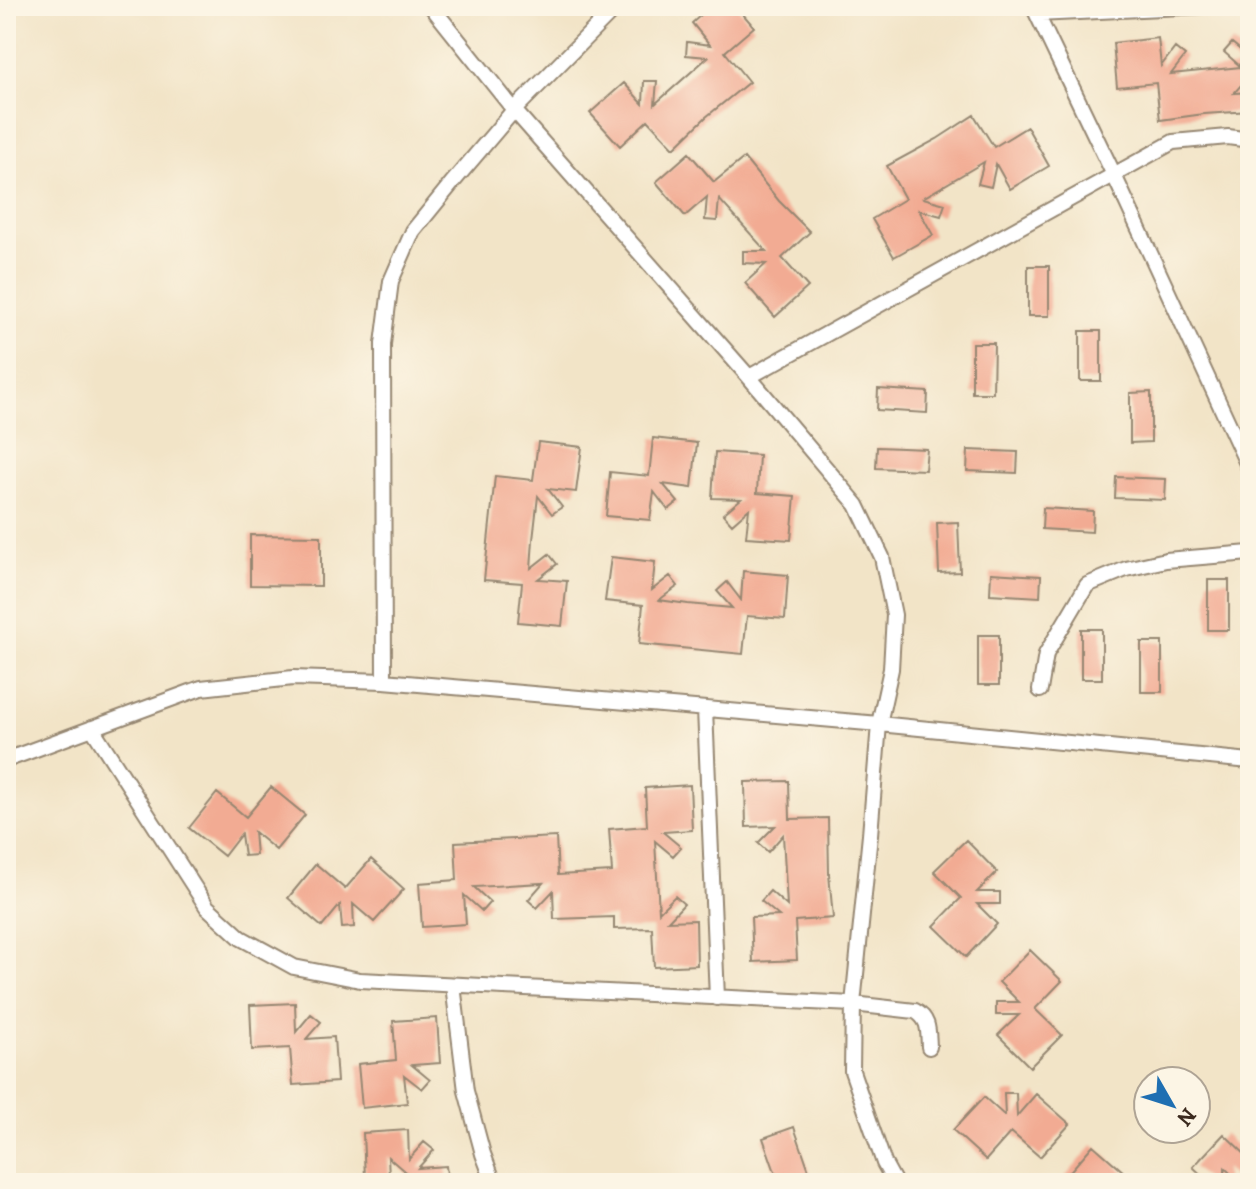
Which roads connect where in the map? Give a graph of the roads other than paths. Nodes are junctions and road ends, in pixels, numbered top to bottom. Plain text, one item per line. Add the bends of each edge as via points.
1 (431, 6) edge
2 (617, 6) edge
3 (1203, 6) edge
4 (1035, 10) edge
5 (514, 110) junction
6 (1250, 140) edge
7 (1114, 175) junction
8 (749, 377) junction
9 (1250, 470) edge
10 (1250, 553) edge
11 (384, 681) junction
12 (1040, 690) dead end
13 (705, 709) junction
14 (879, 724) junction
15 (92, 728) junction
16 (6, 760) edge
17 (1250, 761) edge
18 (453, 985) junction
19 (717, 998) junction
20 (853, 1004) junction
21 (929, 1047) dead end
22 (494, 1183) edge
23 (895, 1183) edge

1 - 5 street
2 - 5 street
3 - 4 street
4 - 7 street
5 - 8 street
5 - 11 street via 413,231 391,281 383,344
6 - 7 street via 1173,142
7 - 8 street
7 - 9 street
8 - 14 street via 857,505 882,557 894,615 891,669
10 - 12 street via 1166,560 1087,585 1046,654
11 - 13 street
11 - 15 street via 293,678 201,688
13 - 14 street
13 - 19 street
14 - 17 street
14 - 20 street
15 - 16 street
15 - 18 street via 207,907 241,938 294,967 360,980
18 - 19 street
18 - 22 street via 466,1091
19 - 20 street
20 - 21 street via 923,1015
20 - 23 street via 852,1071

